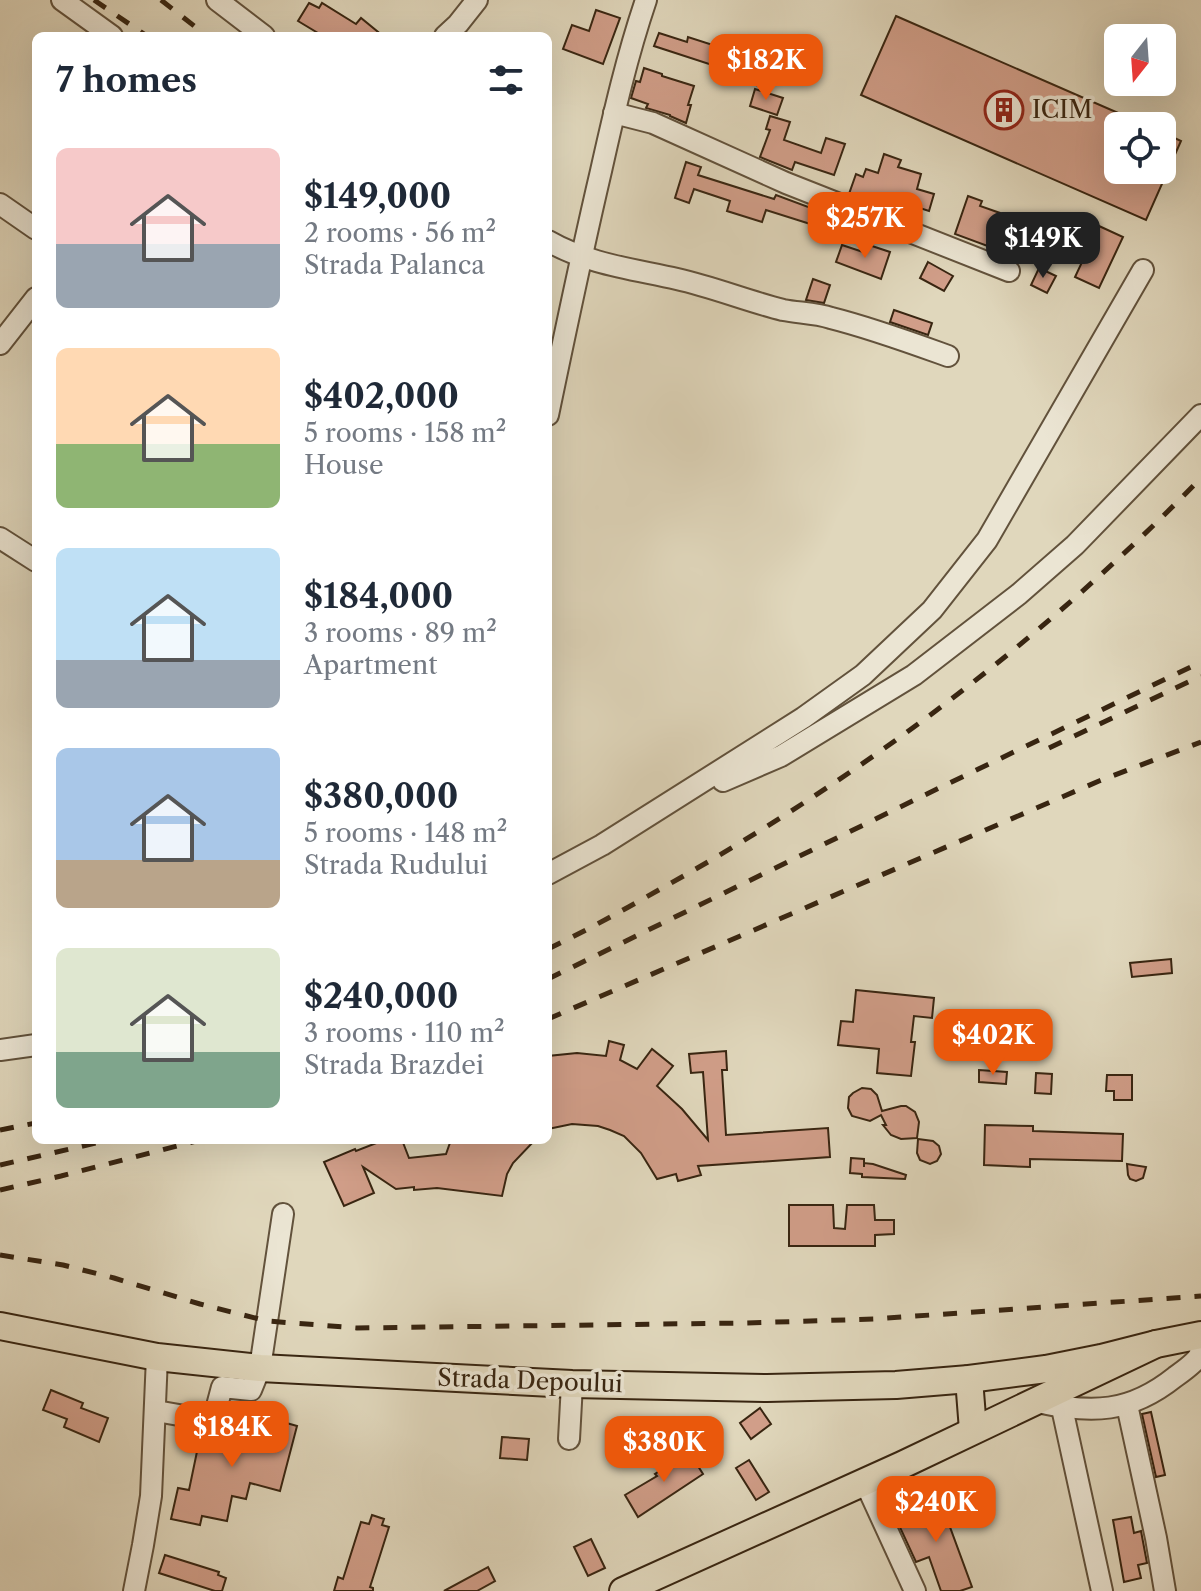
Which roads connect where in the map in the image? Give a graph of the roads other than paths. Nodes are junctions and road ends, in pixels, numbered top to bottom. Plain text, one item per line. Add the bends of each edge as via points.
1 (62, 0) edge
2 (217, 0) edge
3 (477, 0) edge
4 (646, 0) edge
5 (106, 32) edge
6 (259, 32) edge
7 (449, 32) edge
8 (614, 113) junction
9 (0, 204) edge
10 (32, 226) edge
11 (552, 243) edge
12 (581, 256) junction
13 (1143, 270) dead end
14 (1009, 271) dead end
15 (32, 303) edge
16 (0, 344) edge
17 (948, 356) dead end
18 (552, 396) edge
19 (1201, 415) edge
20 (0, 538) edge
21 (32, 558) edge
22 (665, 806) junction
23 (552, 872) edge
24 (32, 1046) edge
25 (0, 1050) edge
26 (283, 1214) dead end
27 (0, 1326) edge
28 (1156, 1344) junction
29 (1200, 1349) edge
30 (157, 1357) junction
31 (260, 1368) junction
32 (969, 1379) junction
33 (572, 1384) junction
34 (1050, 1405) junction
35 (1127, 1405) junction
36 (156, 1411) junction
37 (973, 1430) junction
38 (569, 1439) dead end
39 (865, 1482) junction
40 (134, 1591) edge
41 (623, 1591) edge
42 (915, 1591) edge
43 (1102, 1591) edge
44 (1165, 1591) edge

1 - 5 street
2 - 6 street
3 - 7 street
4 - 8 street
8 - 12 street
8 - 14 street via 653,123 807,192
9 - 10 street
11 - 12 street
12 - 17 street via 785,310 827,316
12 - 18 street
13 - 22 street via 987,540 932,610 854,682
15 - 16 street
19 - 22 street via 1075,545 914,675 781,756
20 - 21 street
22 - 23 street
24 - 25 street
26 - 31 street
27 - 30 main road, Strada Depoului
28 - 29 main road
28 - 32 main road, Strada Depoului via 1046,1369
28 - 34 main road
29 - 35 street via 1163,1387
30 - 31 main road, Strada Depoului
30 - 36 street
31 - 33 main road, Strada Depoului
31 - 36 street via 251,1390 222,1387 213,1421
32 - 33 main road, Strada Depoului via 767,1388
32 - 37 main road
33 - 38 street
34 - 35 street
34 - 37 main road
34 - 43 street
35 - 44 street
36 - 40 street via 151,1496
37 - 39 main road
39 - 41 main road
39 - 42 street

